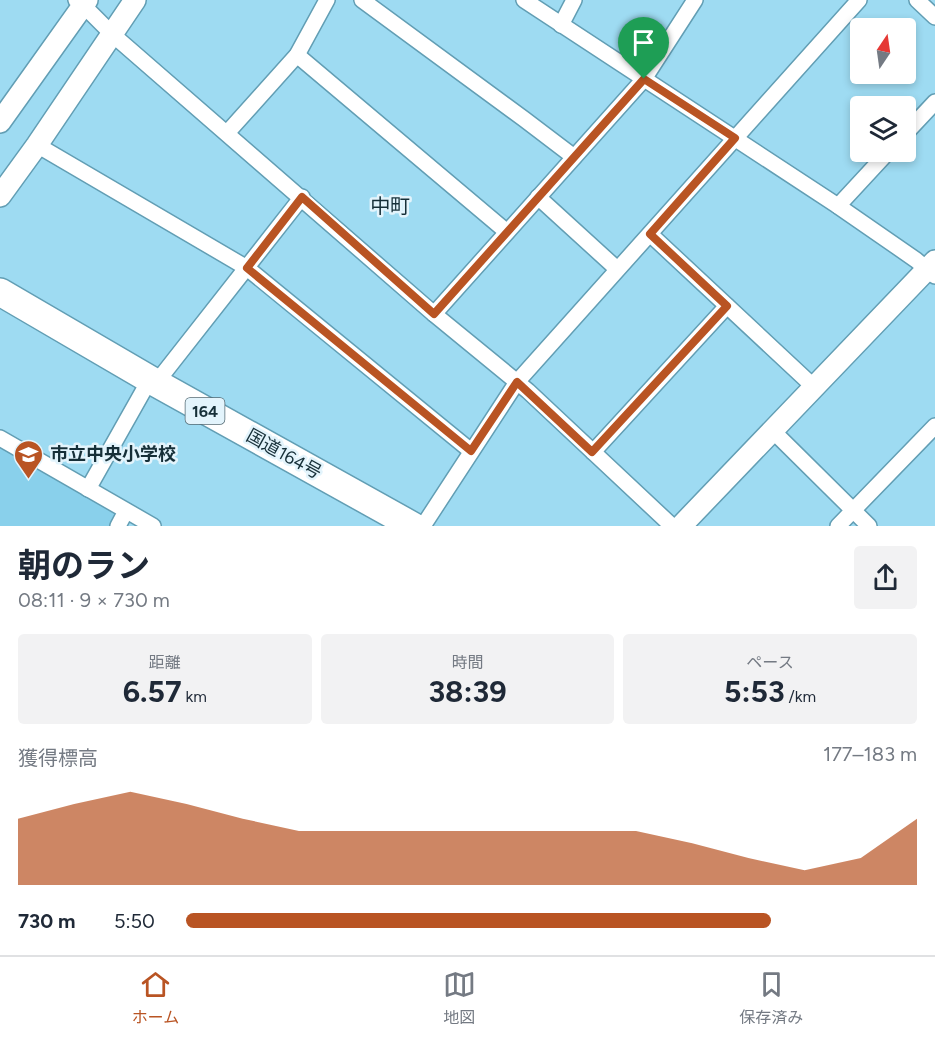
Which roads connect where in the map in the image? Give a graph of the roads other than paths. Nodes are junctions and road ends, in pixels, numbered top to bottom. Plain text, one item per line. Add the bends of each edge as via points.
1 (135, 0) edge
2 (327, 0) edge
3 (362, 0) edge
4 (524, 0) edge
5 (574, 0) edge
6 (695, 0) edge
7 (859, 0) edge
8 (917, 0) edge
9 (82, 2) edge
10 (935, 17) edge
11 (561, 25) junction
12 (112, 34) junction
13 (297, 55) junction
14 (644, 79) junction
15 (935, 102) edge
16 (0, 122) edge
17 (916, 122) edge
18 (227, 133) junction
19 (735, 138) junction
20 (38, 145) junction
21 (574, 157) junction
22 (879, 162) edge
23 (0, 196) edge
24 (302, 197) junction
25 (538, 197) junction
26 (838, 206) junction
27 (507, 232) junction
28 (650, 234) junction
29 (247, 268) junction
30 (617, 269) junction
31 (932, 269) edge
32 (0, 292) edge
33 (727, 306) junction
34 (434, 314) junction
35 (153, 381) junction
36 (517, 382) junction
37 (814, 387) junction
38 (935, 426) edge
39 (773, 431) junction
40 (0, 438) edge
41 (471, 451) junction
42 (592, 452) junction
43 (88, 489) junction
44 (854, 510) junction
45 (126, 511) junction
46 (118, 526) edge
47 (153, 526) edge
48 (413, 526) edge
49 (423, 526) edge
50 (672, 526) edge
51 (681, 526) edge
52 (838, 526) edge
53 (870, 526) edge

1 - 12 street
2 - 13 street
3 - 21 street
4 - 11 street
5 - 11 street
6 - 14 street
7 - 19 street
8 - 10 street
9 - 12 street
9 - 16 street
11 - 14 street
12 - 18 street
12 - 20 street
13 - 18 street
13 - 27 street
14 - 19 street
14 - 21 street
15 - 17 street
18 - 24 street
19 - 26 street
19 - 28 street
20 - 23 street
20 - 29 street
21 - 25 street
22 - 26 street
24 - 29 street
24 - 34 street
25 - 27 street
25 - 30 street
26 - 31 street
27 - 34 street
28 - 30 street
28 - 33 street
29 - 35 street
29 - 41 street
30 - 36 street
31 - 37 street
32 - 35 highway, 国道164号 / 164
33 - 37 street
33 - 42 street
34 - 36 street
35 - 43 street
35 - 48 highway, 国道164号 / 164
36 - 41 street
36 - 42 street
37 - 39 street
38 - 44 street
39 - 44 street
39 - 51 street
40 - 43 street
41 - 49 street
42 - 50 street
43 - 45 street
44 - 52 street
44 - 53 street
45 - 46 street
45 - 47 street

